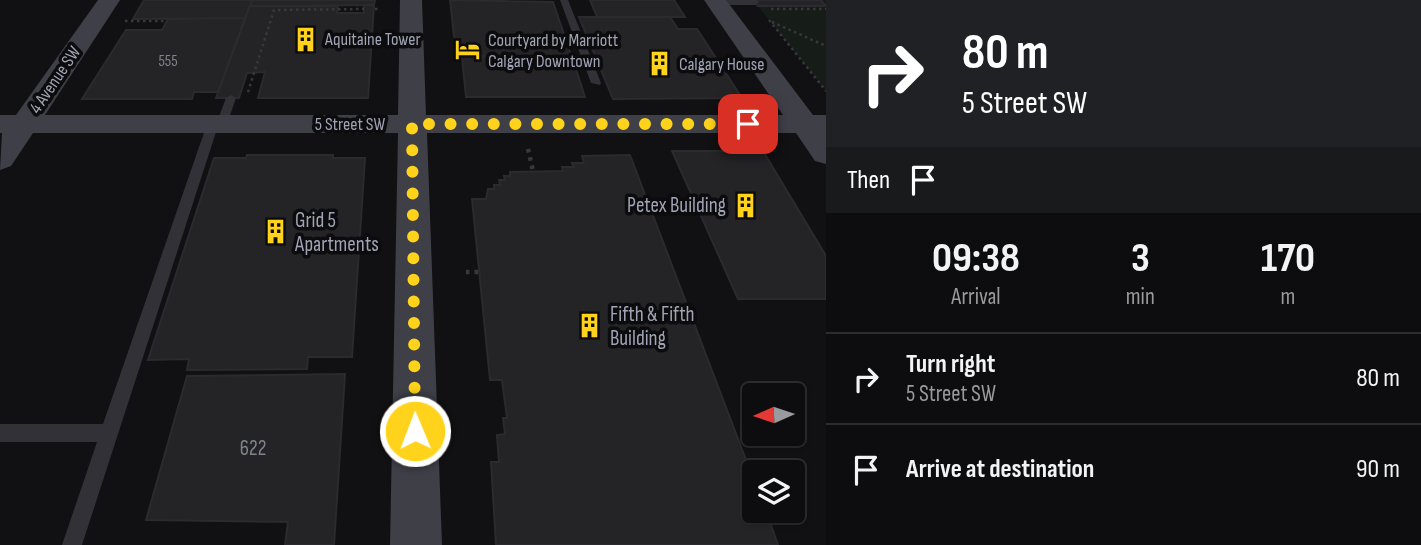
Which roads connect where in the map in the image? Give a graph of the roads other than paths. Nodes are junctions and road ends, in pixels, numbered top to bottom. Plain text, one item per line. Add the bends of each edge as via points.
1 (109, 0) edge
2 (411, 0) edge
3 (564, 0) edge
4 (716, 1) edge
5 (759, 6) road end
6 (596, 83) dead end
7 (222, 116) junction
8 (12, 124) edge
9 (412, 124) junction
10 (815, 124) edge
11 (826, 154) edge
12 (0, 159) edge
13 (0, 433) edge
14 (109, 433) junction
15 (72, 545) edge
16 (416, 545) edge

1 - 8 main road, 4 Avenue SW
2 - 9 main road
3 - 6 lane
4 - 5 lane
4 - 10 main road
7 - 8 main road, 5 Street SW
7 - 9 main road, 5 Street SW
7 - 14 lane
8 - 12 main road, 4 Avenue SW
9 - 10 main road, 5 Street SW
9 - 16 main road
10 - 11 main road
13 - 14 lane
14 - 15 lane

